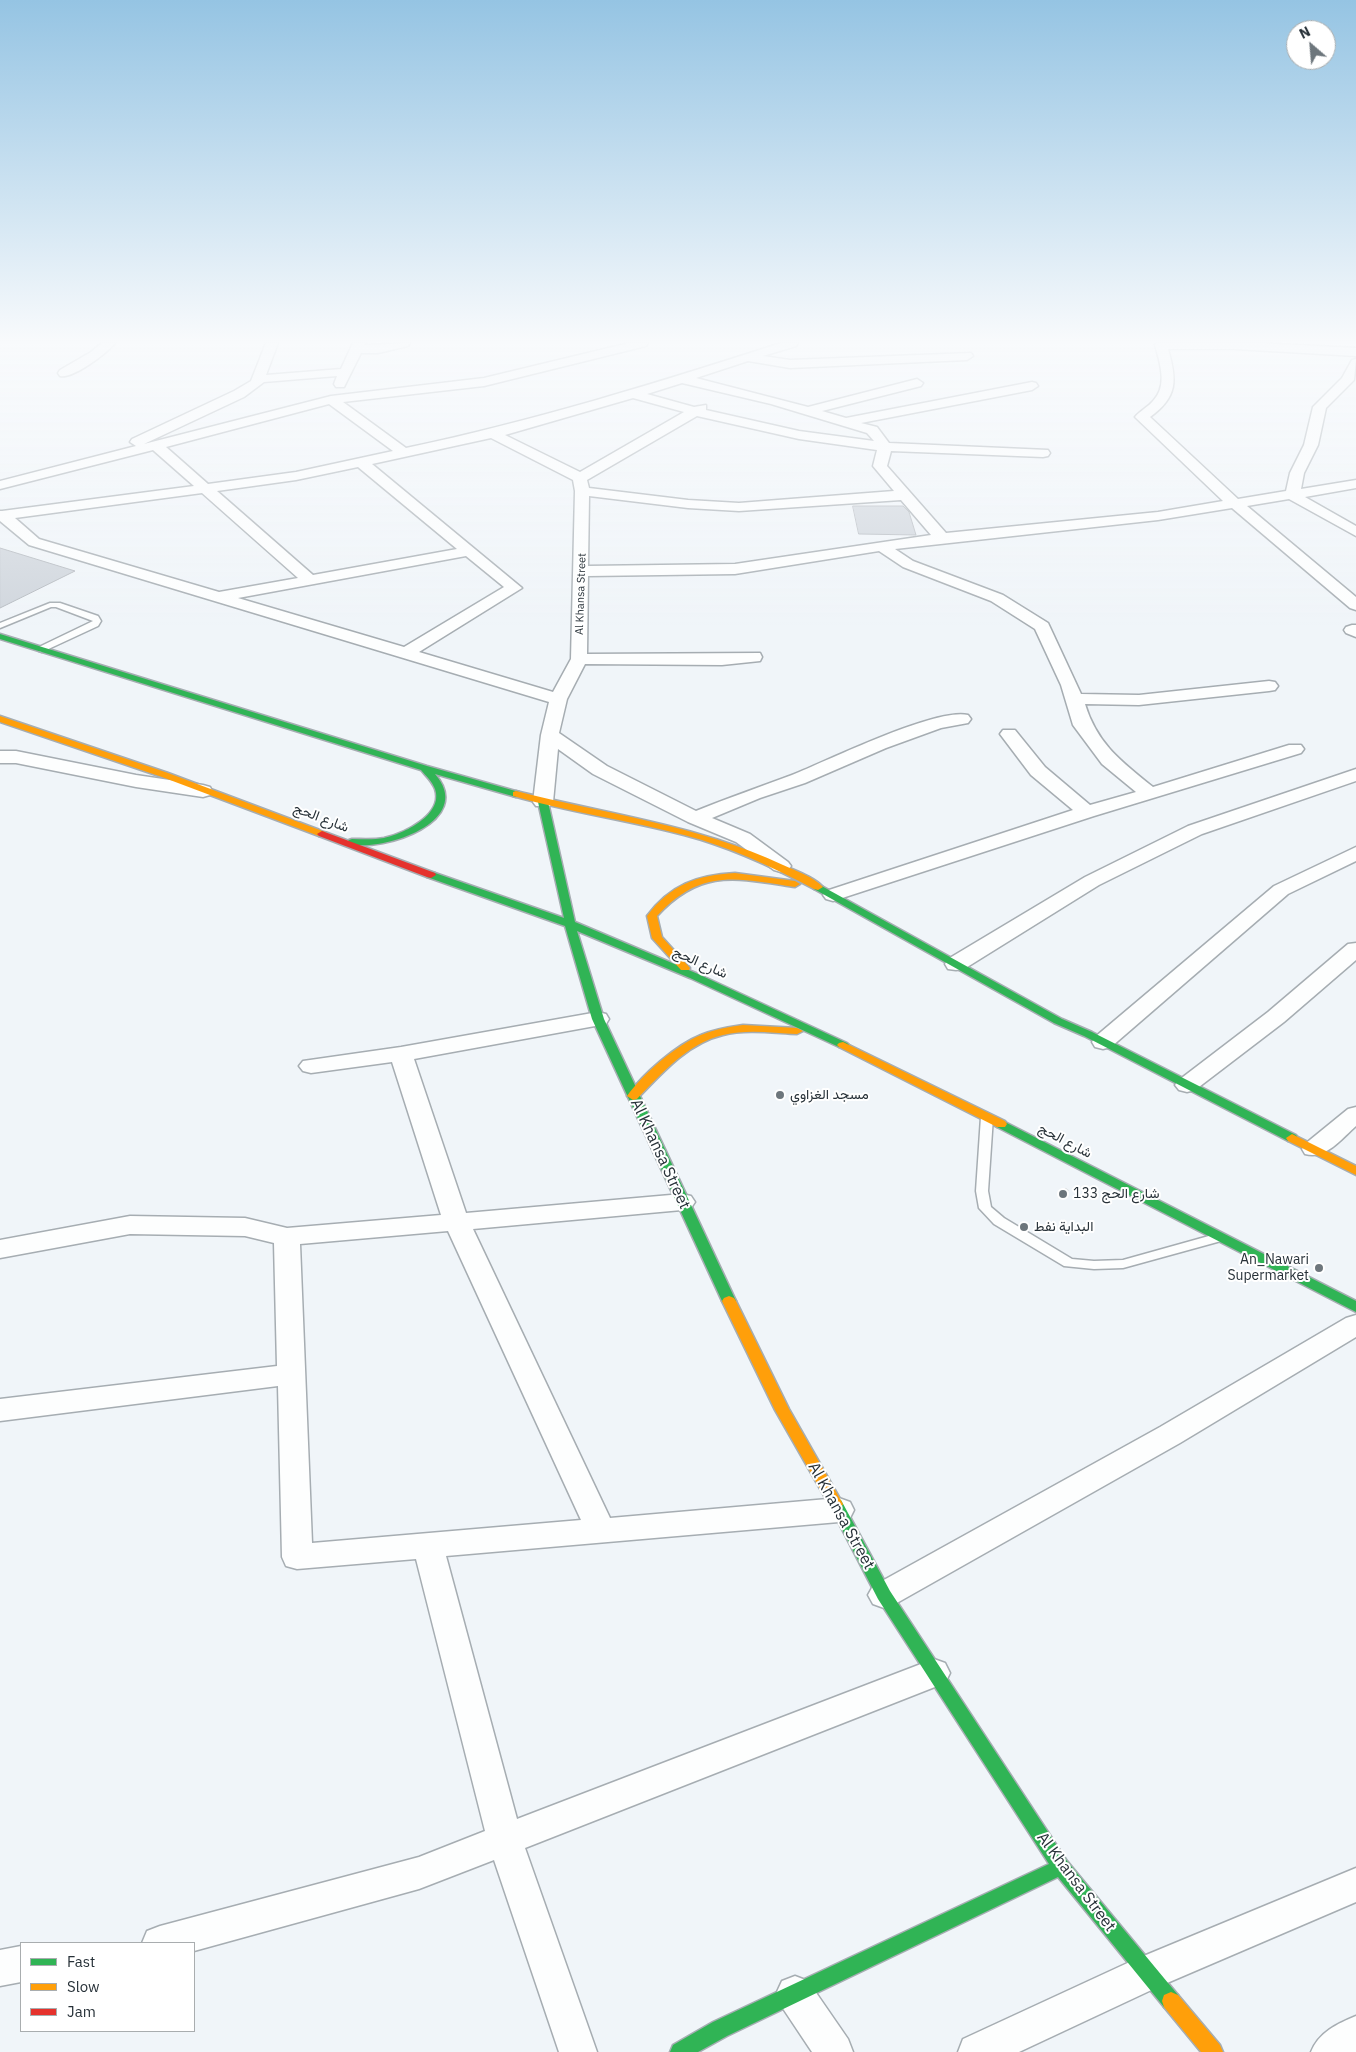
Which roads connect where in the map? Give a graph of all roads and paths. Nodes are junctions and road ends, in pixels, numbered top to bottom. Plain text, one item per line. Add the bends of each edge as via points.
1 (145, 439) edge
2 (184, 439) edge
3 (384, 439) edge
4 (471, 439) edge
5 (501, 439) edge
6 (650, 439) edge
7 (822, 439) edge
8 (879, 439) edge
9 (1164, 439) edge
10 (1312, 439) edge
11 (157, 446) junction
12 (885, 446) junction
13 (127, 453) junction
14 (404, 453) junction
15 (1043, 453) dead end
16 (361, 462) junction
17 (581, 484) junction
18 (1356, 484) edge
19 (0, 485) edge
20 (204, 488) junction
21 (1292, 495) junction
22 (904, 496) junction
23 (1236, 504) junction
24 (1, 516) edge
25 (1356, 532) edge
26 (942, 538) junction
27 (880, 546) junction
28 (469, 551) junction
29 (582, 571) junction
30 (310, 580) junction
31 (220, 597) junction
32 (1356, 605) edge
33 (0, 626) edge
34 (0, 636) edge
35 (42, 649) junction
36 (406, 653) junction
37 (754, 657) dead end
38 (579, 659) junction
39 (1269, 686) dead end
40 (558, 698) junction
41 (1074, 699) junction
42 (962, 719) dead end
43 (0, 720) edge
44 (1009, 734) dead end
45 (550, 735) junction
46 (1296, 749) dead end
47 (0, 756) edge
48 (424, 768) junction
49 (1356, 775) edge
50 (207, 791) junction
51 (1150, 794) junction
52 (543, 802) junction
53 (1087, 812) junction
54 (694, 818) junction
55 (343, 842) junction
56 (1356, 852) edge
57 (784, 868) junction
58 (826, 891) junction
59 (570, 924) junction
60 (1356, 949) edge
61 (956, 964) junction
62 (694, 976) junction
63 (598, 1019) junction
64 (821, 1034) junction
65 (1103, 1042) junction
66 (401, 1054) junction
67 (311, 1066) dead end
68 (1187, 1085) junction
69 (633, 1096) junction
70 (1356, 1114) edge
71 (987, 1117) junction
72 (1314, 1149) junction
73 (1356, 1171) edge
74 (682, 1202) junction
75 (456, 1220) junction
76 (1220, 1236) junction
77 (288, 1237) junction
78 (0, 1249) edge
79 (1356, 1307) edge
80 (1356, 1325) edge
81 (292, 1374) junction
82 (0, 1410) edge
83 (839, 1510) junction
84 (601, 1530) junction
85 (428, 1546) junction
86 (884, 1595) junction
87 (934, 1673) junction
88 (505, 1841) junction
89 (1061, 1867) junction
90 (1356, 1885) edge
91 (164, 1942) edge
92 (20, 1964) edge
93 (0, 1968) edge
94 (1147, 1973) junction
95 (794, 1994) junction
96 (1356, 2035) edge
97 (578, 2052) edge
98 (680, 2052) edge
99 (834, 2052) edge
100 (977, 2052) edge
101 (1213, 2052) edge
102 (1330, 2052) edge

1 - 13 street
2 - 11 street
3 - 14 street
4 - 14 street
5 - 17 street
6 - 17 street
7 - 12 street
8 - 12 street
9 - 23 street
10 - 21 street via 1297,473
11 - 13 street
11 - 20 street
12 - 15 street
12 - 22 street via 880,466
13 - 19 street
14 - 16 street
16 - 20 street via 296,476
16 - 28 street
17 - 22 street via 688,504 738,507
17 - 29 street, Al Khansa Street
18 - 21 street
20 - 24 street
20 - 30 street
21 - 23 street
21 - 25 street
22 - 26 street
23 - 26 street via 1158,516
23 - 32 street
24 - 31 street via 34,542
26 - 27 street
27 - 29 street via 736,569
27 - 41 street via 908,564 997,598 1042,626
28 - 30 street
28 - 36 street via 514,588
29 - 38 street, Al Khansa Street
30 - 31 street
31 - 36 street
33 - 35 lane via 50,605 97,621
34 - 35 main road
35 - 48 main road
36 - 40 street
37 - 38 street via 713,660
38 - 40 street, Al Khansa Street
39 - 41 street via 1148,699
40 - 45 street, Al Khansa Street
41 - 51 street via 1082,725 1094,744
42 - 54 street via 937,724 880,744
43 - 50 main road, شارع الحج
44 - 53 street via 1038,770
45 - 52 street, Al Khansa Street
45 - 54 street via 600,770
46 - 51 street
47 - 50 street
48 - 52 main road
48 - 55 main road via 438,784 441,797 439,807 430,818 410,831 383,841
49 - 61 street via 1196,830 1092,881
50 - 55 main road, شارع الحج
51 - 53 street
52 - 57 main road via 670,828 724,844
52 - 59 main road, Al Khansa Street
53 - 58 street
54 - 57 street via 743,838
55 - 59 main road, شارع الحج
56 - 65 street via 1281,890
57 - 58 main road
58 - 61 main road
58 - 62 main road via 734,875 694,881 672,893 659,904 652,916 657,938
59 - 62 main road, شارع الحج
59 - 63 main road, Al Khansa Street
60 - 68 street via 1276,1017
61 - 65 main road via 1058,1021
62 - 64 main road, شارع الحج
63 - 66 street
63 - 69 main road, Al Khansa Street
64 - 69 main road via 758,1027 716,1032 689,1044
64 - 71 main road, شارع الحج
65 - 68 main road
66 - 67 street
66 - 75 street
68 - 72 main road
69 - 74 main road, Al Khansa Street
70 - 72 street
71 - 76 main road, شارع الحج
71 - 76 lane via 982,1191 985,1208 999,1221 1068,1263 1123,1264
72 - 73 main road
74 - 75 street
74 - 83 main road, Al Khansa Street via 782,1410
75 - 77 street
75 - 84 street
76 - 79 main road, شارع الحج
77 - 78 street via 244,1227 130,1225
77 - 81 street
80 - 86 street via 1170,1435
81 - 82 street
81 - 85 street via 297,1557
83 - 84 street
83 - 86 main road, Al Khansa Street
84 - 85 street
85 - 88 street
86 - 87 main road, Al Khansa Street
87 - 88 street
87 - 89 main road, Al Khansa Street
88 - 91 street via 418,1873
88 - 97 street
89 - 94 main road, Al Khansa Street
89 - 95 main road
90 - 94 street
92 - 93 street
94 - 100 street
94 - 101 main road, Al Khansa Street
95 - 98 main road
95 - 99 street
96 - 102 street

